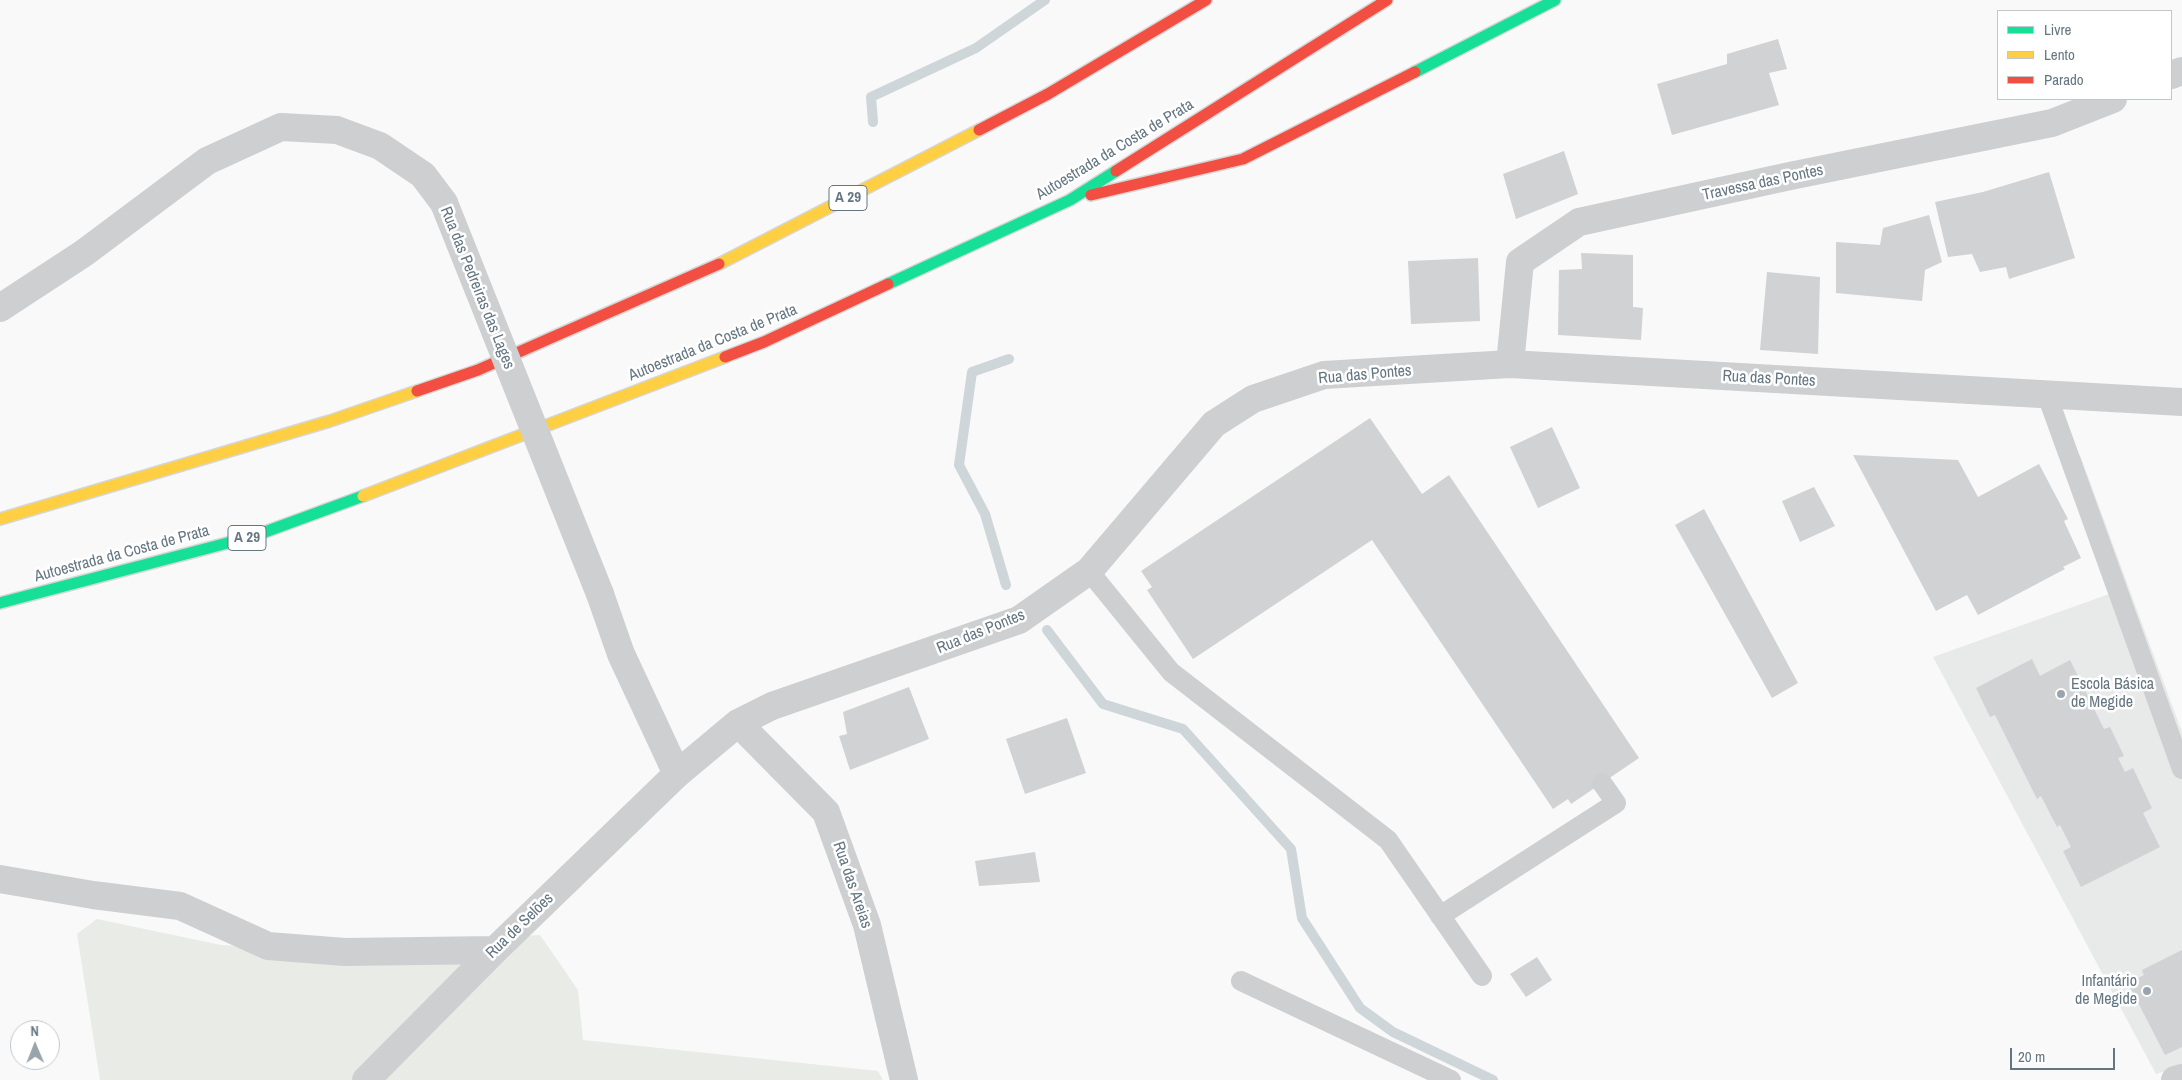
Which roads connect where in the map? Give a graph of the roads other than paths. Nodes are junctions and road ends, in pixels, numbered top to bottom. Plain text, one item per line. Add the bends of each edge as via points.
1 (1206, 0) edge
2 (1387, 0) edge
3 (1555, 0) edge
4 (2110, 100) edge
5 (1070, 200) junction
6 (0, 308) edge
7 (1510, 364) junction
8 (2047, 395) junction
9 (2182, 402) edge
10 (0, 519) edge
11 (1089, 571) junction
12 (0, 603) edge
13 (738, 723) junction
14 (2182, 769) edge
15 (678, 774) junction
16 (1602, 783) dead end
17 (0, 879) edge
18 (1440, 916) junction
19 (495, 950) junction
20 (1482, 976) dead end
21 (1241, 981) dead end
22 (2182, 1078) edge
23 (366, 1080) edge
24 (904, 1080) edge
25 (1451, 1080) edge
26 (2175, 1080) edge

1 - 10 highway, A 29 via 1048,94 728,260 478,370 330,421
2 - 5 highway, Autoestrada da Costa de Prata / A 29
3 - 5 highway via 1243,159
4 - 7 street, Travessa das Pontes via 2052,123 1579,222 1520,262
5 - 12 highway, Autoestrada da Costa de Prata / A 29 via 764,342 488,449 254,536
6 - 15 street, Rua das Pedreiras das Lages, bridge via 84,253 207,161 281,128 337,130 380,146 423,175 444,203 621,654
7 - 8 street, Rua das Pontes
7 - 11 street, Rua das Pontes via 1324,375 1253,399 1214,424
8 - 9 street, Rua das Pontes
8 - 14 lane
11 - 13 street, Rua das Pontes via 1019,620 772,706
11 - 18 lane via 1171,672 1388,840
13 - 15 street, Rua das Pontes
13 - 24 street, Rua das Areias via 826,812 867,925
15 - 19 street, Rua de Selões
16 - 18 lane via 1616,802
17 - 19 street via 180,906 268,946 345,952
18 - 20 lane
19 - 23 street, Rua de Selões
21 - 25 lane
22 - 26 street

